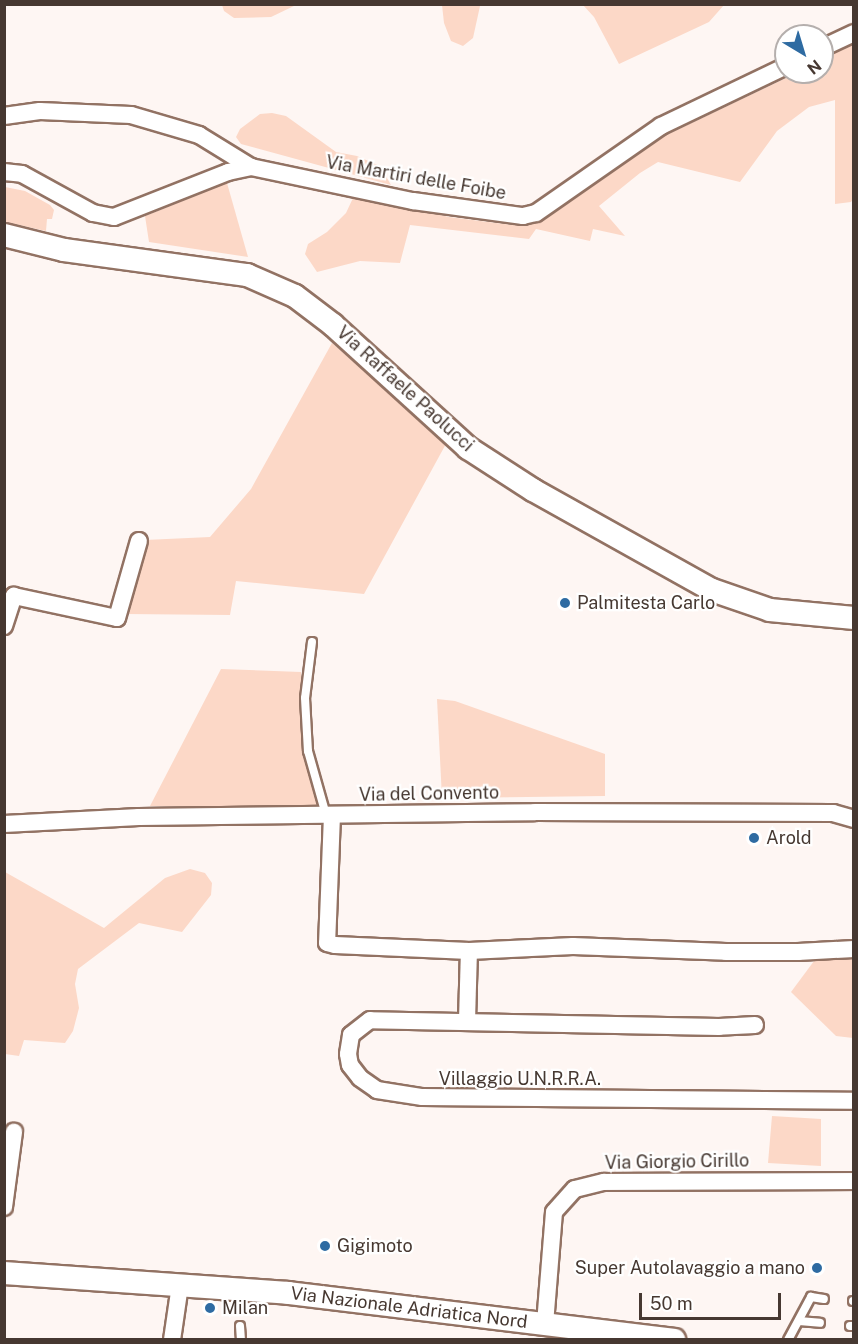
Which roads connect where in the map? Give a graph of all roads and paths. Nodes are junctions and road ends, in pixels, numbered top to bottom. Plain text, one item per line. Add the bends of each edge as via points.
1 (854, 33) edge
2 (834, 42) edge
3 (774, 72) edge
4 (4, 116) edge
5 (251, 167) junction
6 (4, 172) edge
7 (4, 235) edge
8 (139, 541) dead end
9 (854, 618) edge
10 (4, 626) edge
11 (312, 642) dead end
12 (329, 815) junction
13 (854, 819) edge
14 (4, 824) edge
15 (854, 949) edge
16 (469, 951) junction
17 (467, 1021) junction
18 (755, 1025) dead end
19 (854, 1101) edge
20 (14, 1132) dead end
21 (854, 1181) edge
22 (4, 1207) edge
23 (4, 1273) edge
24 (180, 1285) junction
25 (824, 1299) dead end
26 (799, 1321) junction
27 (820, 1323) dead end
28 (545, 1324) junction
29 (240, 1326) dead end
30 (172, 1340) edge
31 (241, 1340) edge
32 (674, 1340) edge
33 (788, 1340) edge

1 - 2 street
3 - 5 street, Via Martiri delle Foibe via 661,126 536,213 523,216 414,201
4 - 5 street, Via Martiri delle Foibe via 40,111 131,115 199,135
5 - 6 street, Via Martiri delle Foibe via 228,172 114,217 93,213 22,174
7 - 9 main road, Via Raffaele Paolucci via 64,250 247,275 295,296 333,325 468,448 533,490 712,590 770,610
8 - 10 street via 117,618 14,596
11 - 12 lane via 305,698 308,751
12 - 13 street, Via del Convento via 822,813
12 - 14 street, Via del Convento via 129,817
12 - 16 street via 327,943
15 - 16 street via 726,952 573,946
16 - 17 street
17 - 18 street, Villaggio U.N.R.R.A.
17 - 19 street, Villaggio U.N.R.R.A. via 370,1020 351,1035 350,1065 366,1084 377,1090 422,1098
20 - 22 street
21 - 28 street, Via Giorgio Cirillo via 625,1181 575,1189 554,1212
23 - 24 main road, Via Nazionale Adriatica Nord
24 - 28 main road, Via Nazionale Adriatica Nord
24 - 30 street
25 - 26 lane via 811,1297
26 - 27 lane
26 - 33 lane
28 - 32 main road, Via Nazionale Adriatica Nord
29 - 31 lane

